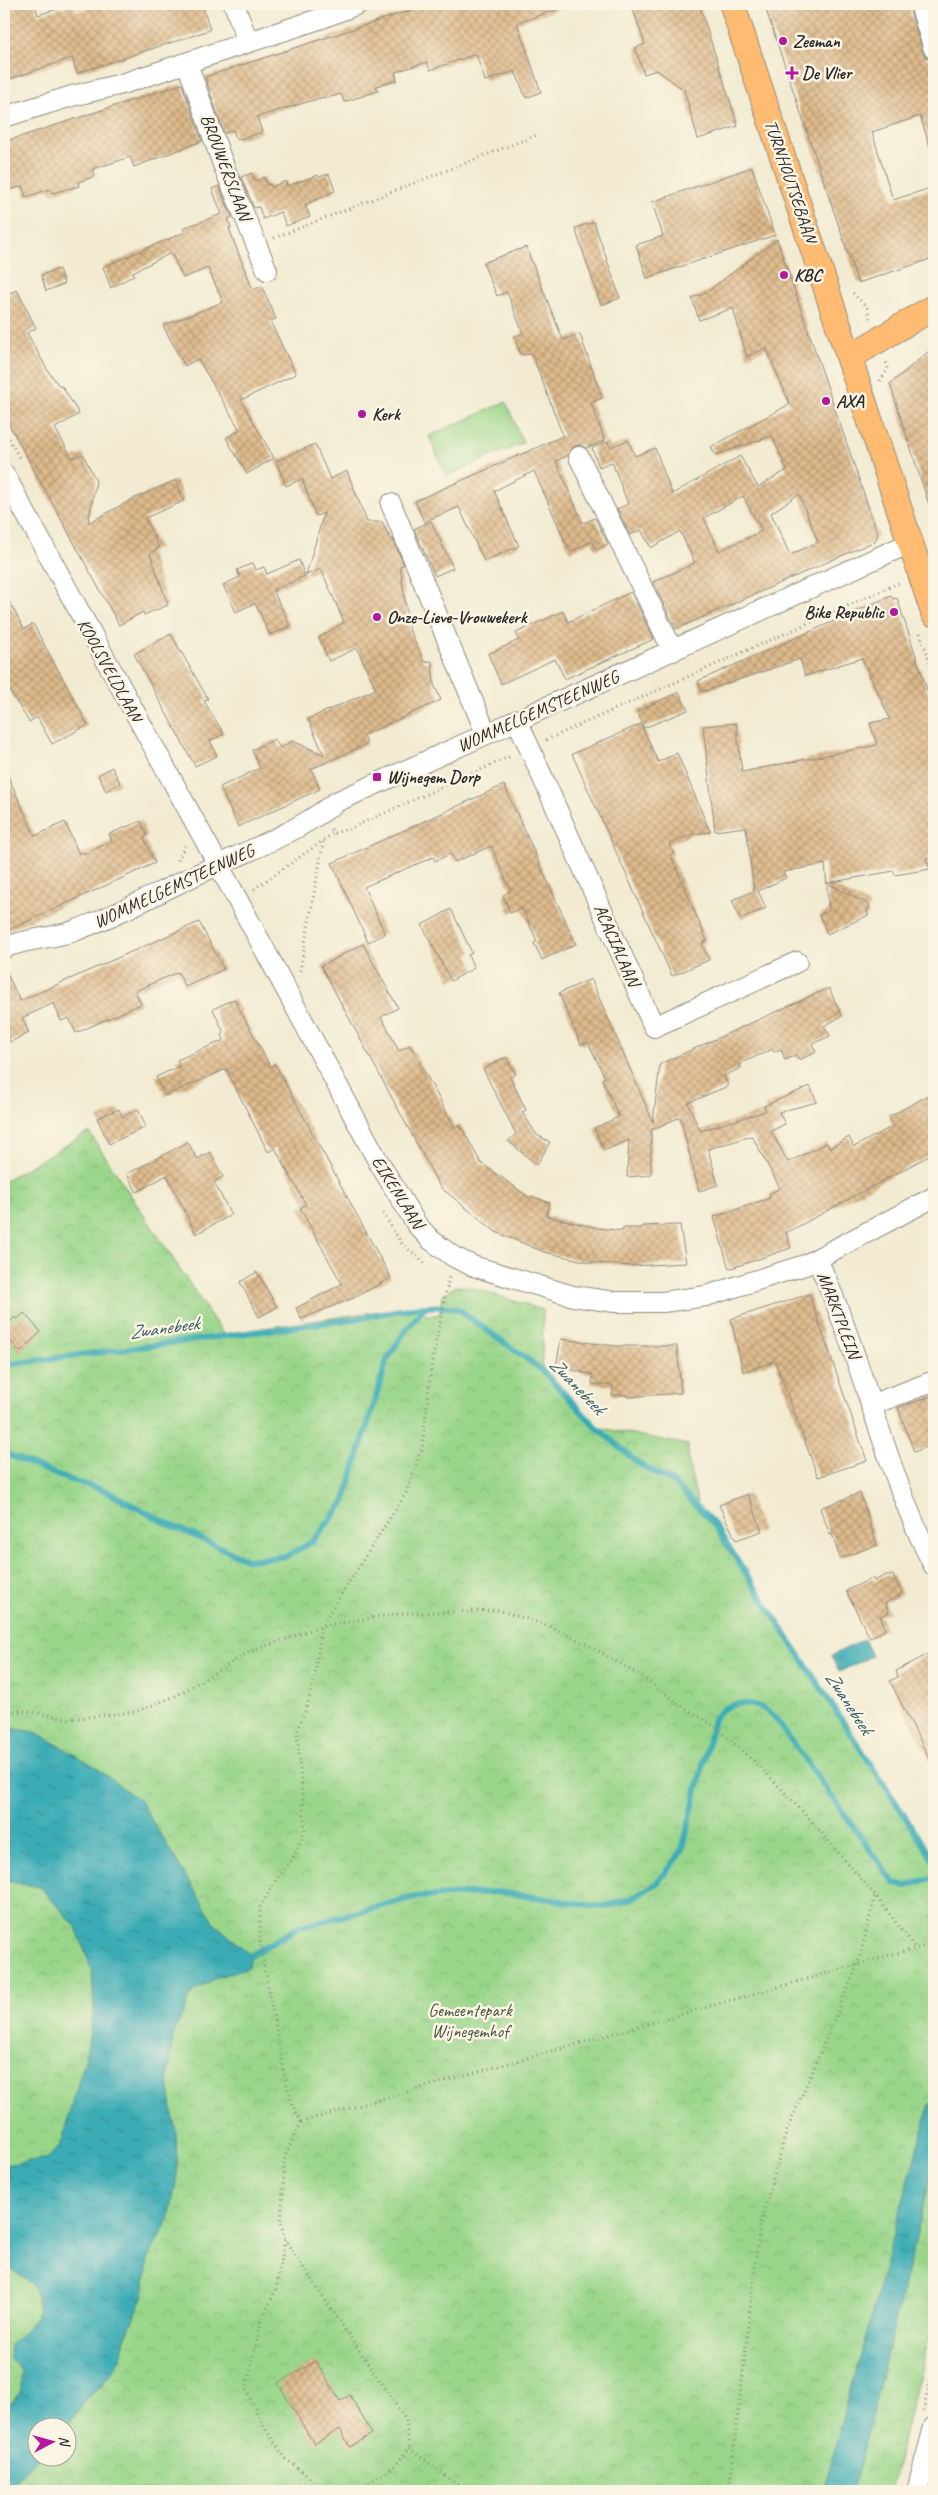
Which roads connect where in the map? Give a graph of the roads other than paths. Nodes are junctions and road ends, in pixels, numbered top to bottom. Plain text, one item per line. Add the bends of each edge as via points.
1 (234, 4) edge
2 (358, 4) edge
3 (732, 4) edge
4 (920, 4) edge
5 (248, 42) junction
6 (934, 48) edge
7 (187, 63) junction
8 (4, 117) edge
9 (267, 270) dead end
10 (934, 307) edge
11 (850, 357) junction
12 (579, 457) dead end
13 (4, 474) edge
14 (391, 504) dead end
15 (910, 543) junction
16 (934, 614) edge
17 (673, 651) junction
18 (517, 720) junction
19 (486, 733) junction
20 (217, 865) junction
21 (4, 948) edge
22 (797, 962) dead end
23 (934, 1197) edge
24 (817, 1259) junction
25 (934, 1381) edge
26 (871, 1405) junction
27 (934, 1566) edge
28 (934, 2427) edge
29 (917, 2491) edge

1 - 5 street
2 - 5 street
3 - 11 main road, TURNHOUTSEBAAN
4 - 6 street
5 - 7 street
7 - 8 street
7 - 9 street, BROUWERSLAAN via 224,167
10 - 11 main road
11 - 15 main road, TURNHOUTSEBAAN
12 - 17 street
13 - 20 street, KOOLSVELDLAAN
14 - 19 street
15 - 16 main road, TURNHOUTSEBAAN
15 - 17 street, WOMMELGEMSTEENWEG
17 - 18 street, WOMMELGEMSTEENWEG
18 - 19 street, WOMMELGEMSTEENWEG
18 - 22 street, ACACIALAAN via 654,1027
19 - 20 street, WOMMELGEMSTEENWEG via 336,802 264,844
20 - 21 street, WOMMELGEMSTEENWEG via 73,931
20 - 24 street, EIKENLAAN via 399,1197 417,1225 454,1257 473,1266 573,1296 615,1302 664,1302 706,1296 793,1270
23 - 24 street, MARKTPLEIN
24 - 26 street, MARKTPLEIN
25 - 26 street
26 - 27 street, MARKTPLEIN via 918,1535
28 - 29 street

